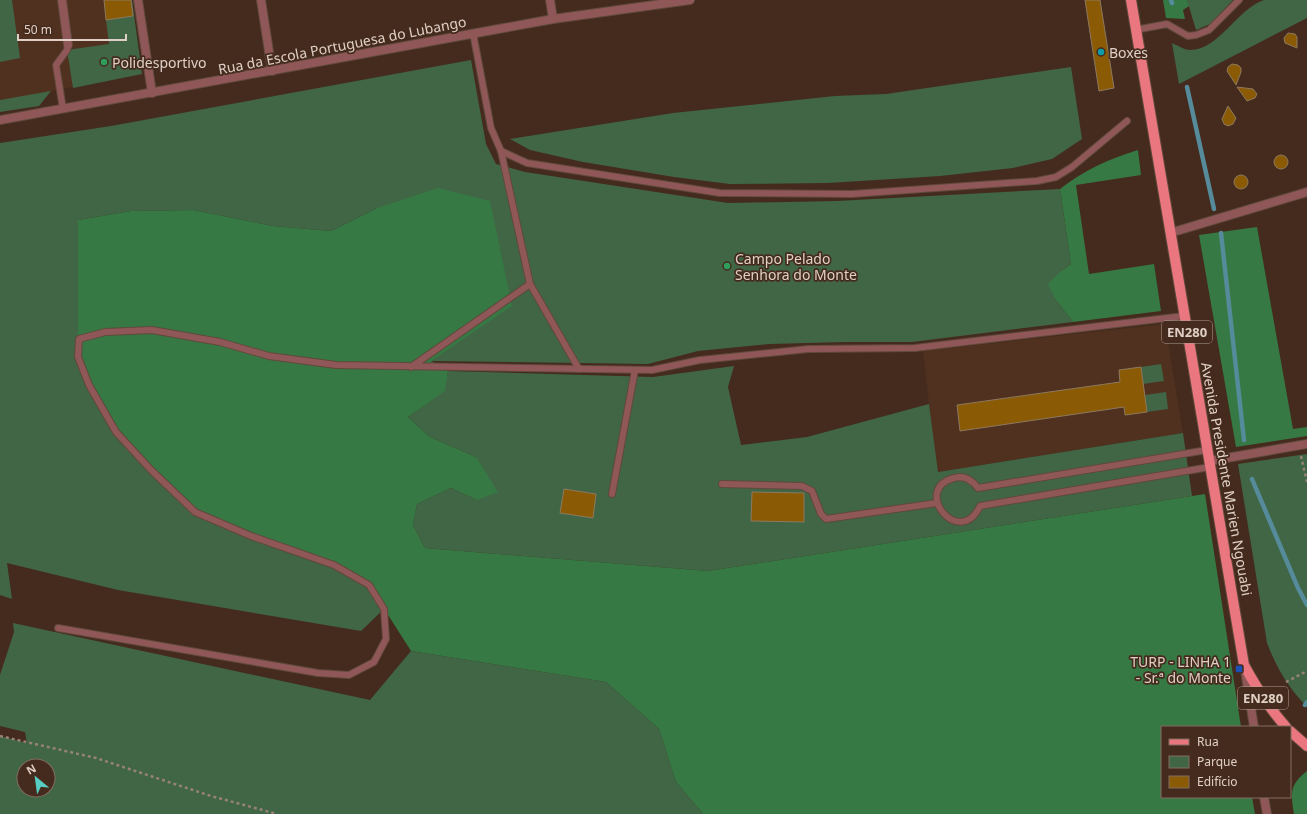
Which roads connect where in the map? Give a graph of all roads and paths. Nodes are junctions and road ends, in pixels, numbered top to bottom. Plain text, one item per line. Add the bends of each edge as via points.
1 (62, 0) edge
2 (138, 0) edge
3 (261, 0) edge
4 (550, 0) edge
5 (690, 0) edge
6 (1131, 0) edge
7 (1240, 0) edge
8 (553, 19) junction
9 (1135, 30) junction
10 (473, 34) junction
11 (68, 45) joint
12 (272, 72) junction
13 (152, 93) junction
14 (63, 109) junction
15 (0, 120) edge
16 (1127, 121) dead end
17 (501, 150) junction
18 (1307, 192) edge
19 (1170, 233) junction
20 (530, 284) junction
21 (1184, 316) junction
22 (411, 367) junction
23 (579, 369) junction
24 (635, 370) junction
25 (1303, 445) edge
26 (1207, 450) junction
27 (1209, 464) junction
28 (1307, 482) edge
29 (722, 484) dead end
30 (612, 494) dead end
31 (937, 503) junction
32 (58, 628) dead end
33 (1244, 665) junction
34 (1307, 671) edge
35 (1286, 682) dead end
36 (1254, 726) edge
37 (1285, 726) edge
38 (1291, 732) edge
39 (0, 736) edge
40 (1307, 746) edge
41 (1264, 798) edge
42 (277, 814) edge
43 (1267, 814) edge

1 - 11 street
2 - 13 street
3 - 12 street
4 - 8 street
5 - 8 street, Rua da Escola Portuguesa do Lubango
6 - 9 main road, Avenida Presidente Marien Ngouabi / EN280
7 - 9 lane via 1209,30 1196,35 1188,36 1167,24
8 - 10 street, Rua da Escola Portuguesa do Lubango
9 - 19 main road, Avenida Presidente Marien Ngouabi / EN280
10 - 12 street, Rua da Escola Portuguesa do Lubango
10 - 17 lane via 491,128
11 - 14 lane via 56,65
12 - 13 street, Rua da Escola Portuguesa do Lubango
13 - 14 street, Rua da Escola Portuguesa do Lubango
14 - 15 street, Rua da Escola Portuguesa do Lubango
16 - 17 lane via 1072,167 1056,177 1037,181 852,194 720,193 527,163
17 - 20 lane
18 - 19 street
19 - 21 main road, Avenida Presidente Marien Ngouabi / EN280
20 - 22 lane
20 - 23 lane
21 - 24 lane via 915,348 808,349 700,360 652,370
21 - 26 main road, Avenida Presidente Marien Ngouabi / EN280
22 - 23 lane
22 - 32 lane via 336,365 269,356 220,342 152,330 105,332 79,339 78,357 89,385 116,432 151,470 195,512 251,536 334,565 369,585 384,609 386,639 374,662 349,675 318,673
23 - 24 lane
24 - 30 lane
25 - 27 street
25 - 28 path
26 - 27 main road, Avenida Presidente Marien Ngouabi / EN280
26 - 31 lane via 978,488 969,479 955,477 942,485 938,491
27 - 31 lane via 980,506 973,516 959,521 946,517
27 - 33 main road, Avenida Presidente Marien Ngouabi / EN280
29 - 31 lane via 802,486 812,491 821,514 826,519
33 - 36 street, Avenida Presidente Marien Ngouabi
33 - 37 main road, EN280 via 1258,691
34 - 35 path
38 - 40 main road
39 - 42 path via 96,758 211,796
41 - 43 street

